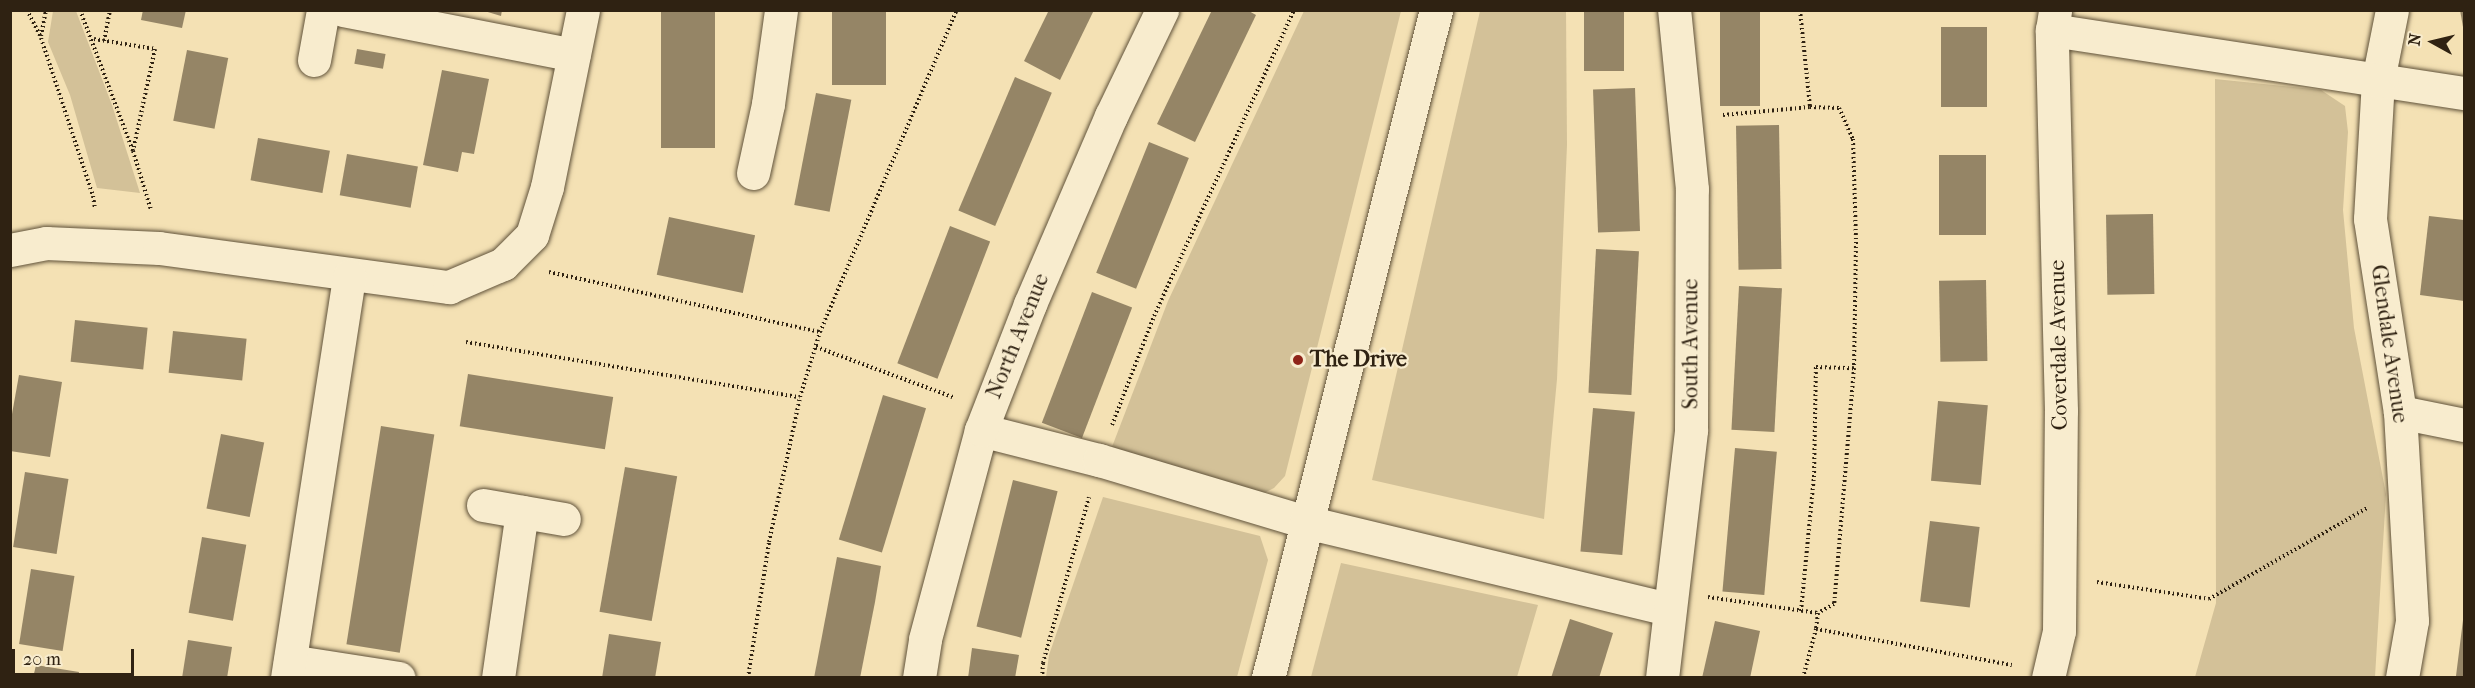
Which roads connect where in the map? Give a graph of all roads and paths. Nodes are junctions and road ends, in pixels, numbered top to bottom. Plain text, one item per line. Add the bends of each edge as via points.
1 (27, 10) edge
2 (46, 10) edge
3 (80, 10) edge
4 (110, 10) edge
5 (323, 10) edge
6 (343, 10) edge
7 (583, 10) edge
8 (781, 10) edge
9 (957, 10) edge
10 (1162, 10) edge
11 (1294, 10) edge
12 (1436, 10) edge
13 (1674, 10) edge
14 (1800, 10) edge
15 (2392, 10) edge
16 (2054, 20) edge
17 (41, 38) junction
18 (93, 39) junction
19 (104, 40) junction
20 (574, 55) junction
21 (314, 60) dead end
22 (2378, 80) junction
23 (2464, 93) edge
24 (1810, 106) junction
25 (1686, 119) junction
26 (133, 151) junction
27 (753, 173) dead end
28 (99, 245) junction
29 (159, 248) junction
30 (10, 250) edge
31 (503, 264) junction
32 (349, 276) junction
33 (820, 332) junction
34 (466, 342) dead end
35 (816, 347) junction
36 (1854, 368) junction
37 (800, 397) junction
38 (2400, 412) junction
39 (985, 420) junction
40 (2464, 425) edge
41 (1099, 460) junction
42 (2404, 487) junction
43 (483, 505) dead end
44 (522, 512) junction
45 (564, 519) dead end
46 (1306, 522) junction
47 (2059, 576) junction
48 (1670, 601) junction
49 (1801, 611) junction
50 (1818, 613) junction
51 (1816, 629) junction
52 (288, 669) edge
53 (2049, 675) edge
54 (399, 678) edge
55 (498, 678) edge
56 (748, 678) edge
57 (919, 678) edge
58 (1042, 678) edge
59 (1268, 678) edge
60 (1662, 678) edge
61 (1803, 678) edge
62 (2402, 678) edge

1 - 17 path
2 - 17 path
3 - 18 path
4 - 19 path
5 - 21 street
6 - 20 street
7 - 20 street
8 - 27 street via 768,104
9 - 33 path
10 - 39 street, North Avenue via 1029,304
11 - 41 path via 1154,316
12 - 46 street
13 - 25 street, South Avenue
14 - 24 path
15 - 22 street, Glendale Avenue
16 - 22 street
16 - 47 street, Coverdale Avenue
17 - 28 path via 93,196
18 - 19 path
18 - 26 path
19 - 26 path via 154,49
20 - 31 street via 547,187 532,235
22 - 23 street
22 - 38 street, Glendale Avenue via 2370,219
24 - 25 path
24 - 36 path via 1839,108 1853,139
25 - 48 street, South Avenue via 1692,189 1691,430
26 - 29 path via 149,198
28 - 29 street
28 - 30 street via 46,243
29 - 32 street
31 - 32 street via 449,287
31 - 33 path
32 - 52 street
33 - 35 path
34 - 37 path
35 - 37 path
35 - 39 path
36 - 49 path via 1816,367 1814,477
36 - 50 path via 1834,604
37 - 56 path via 769,542
38 - 40 street
38 - 42 street, Glendale Avenue
39 - 41 street
39 - 57 street, North Avenue via 925,639
41 - 46 street
41 - 58 path
42 - 47 path via 2209,599
42 - 62 street, Glendale Avenue via 2412,621
43 - 44 street
44 - 45 street
44 - 55 street
46 - 48 street
46 - 59 street
47 - 53 street, Coverdale Avenue via 2059,631
48 - 49 path
48 - 60 street, South Avenue
49 - 50 path
50 - 51 path
51 - 53 path
51 - 61 path
52 - 54 street

